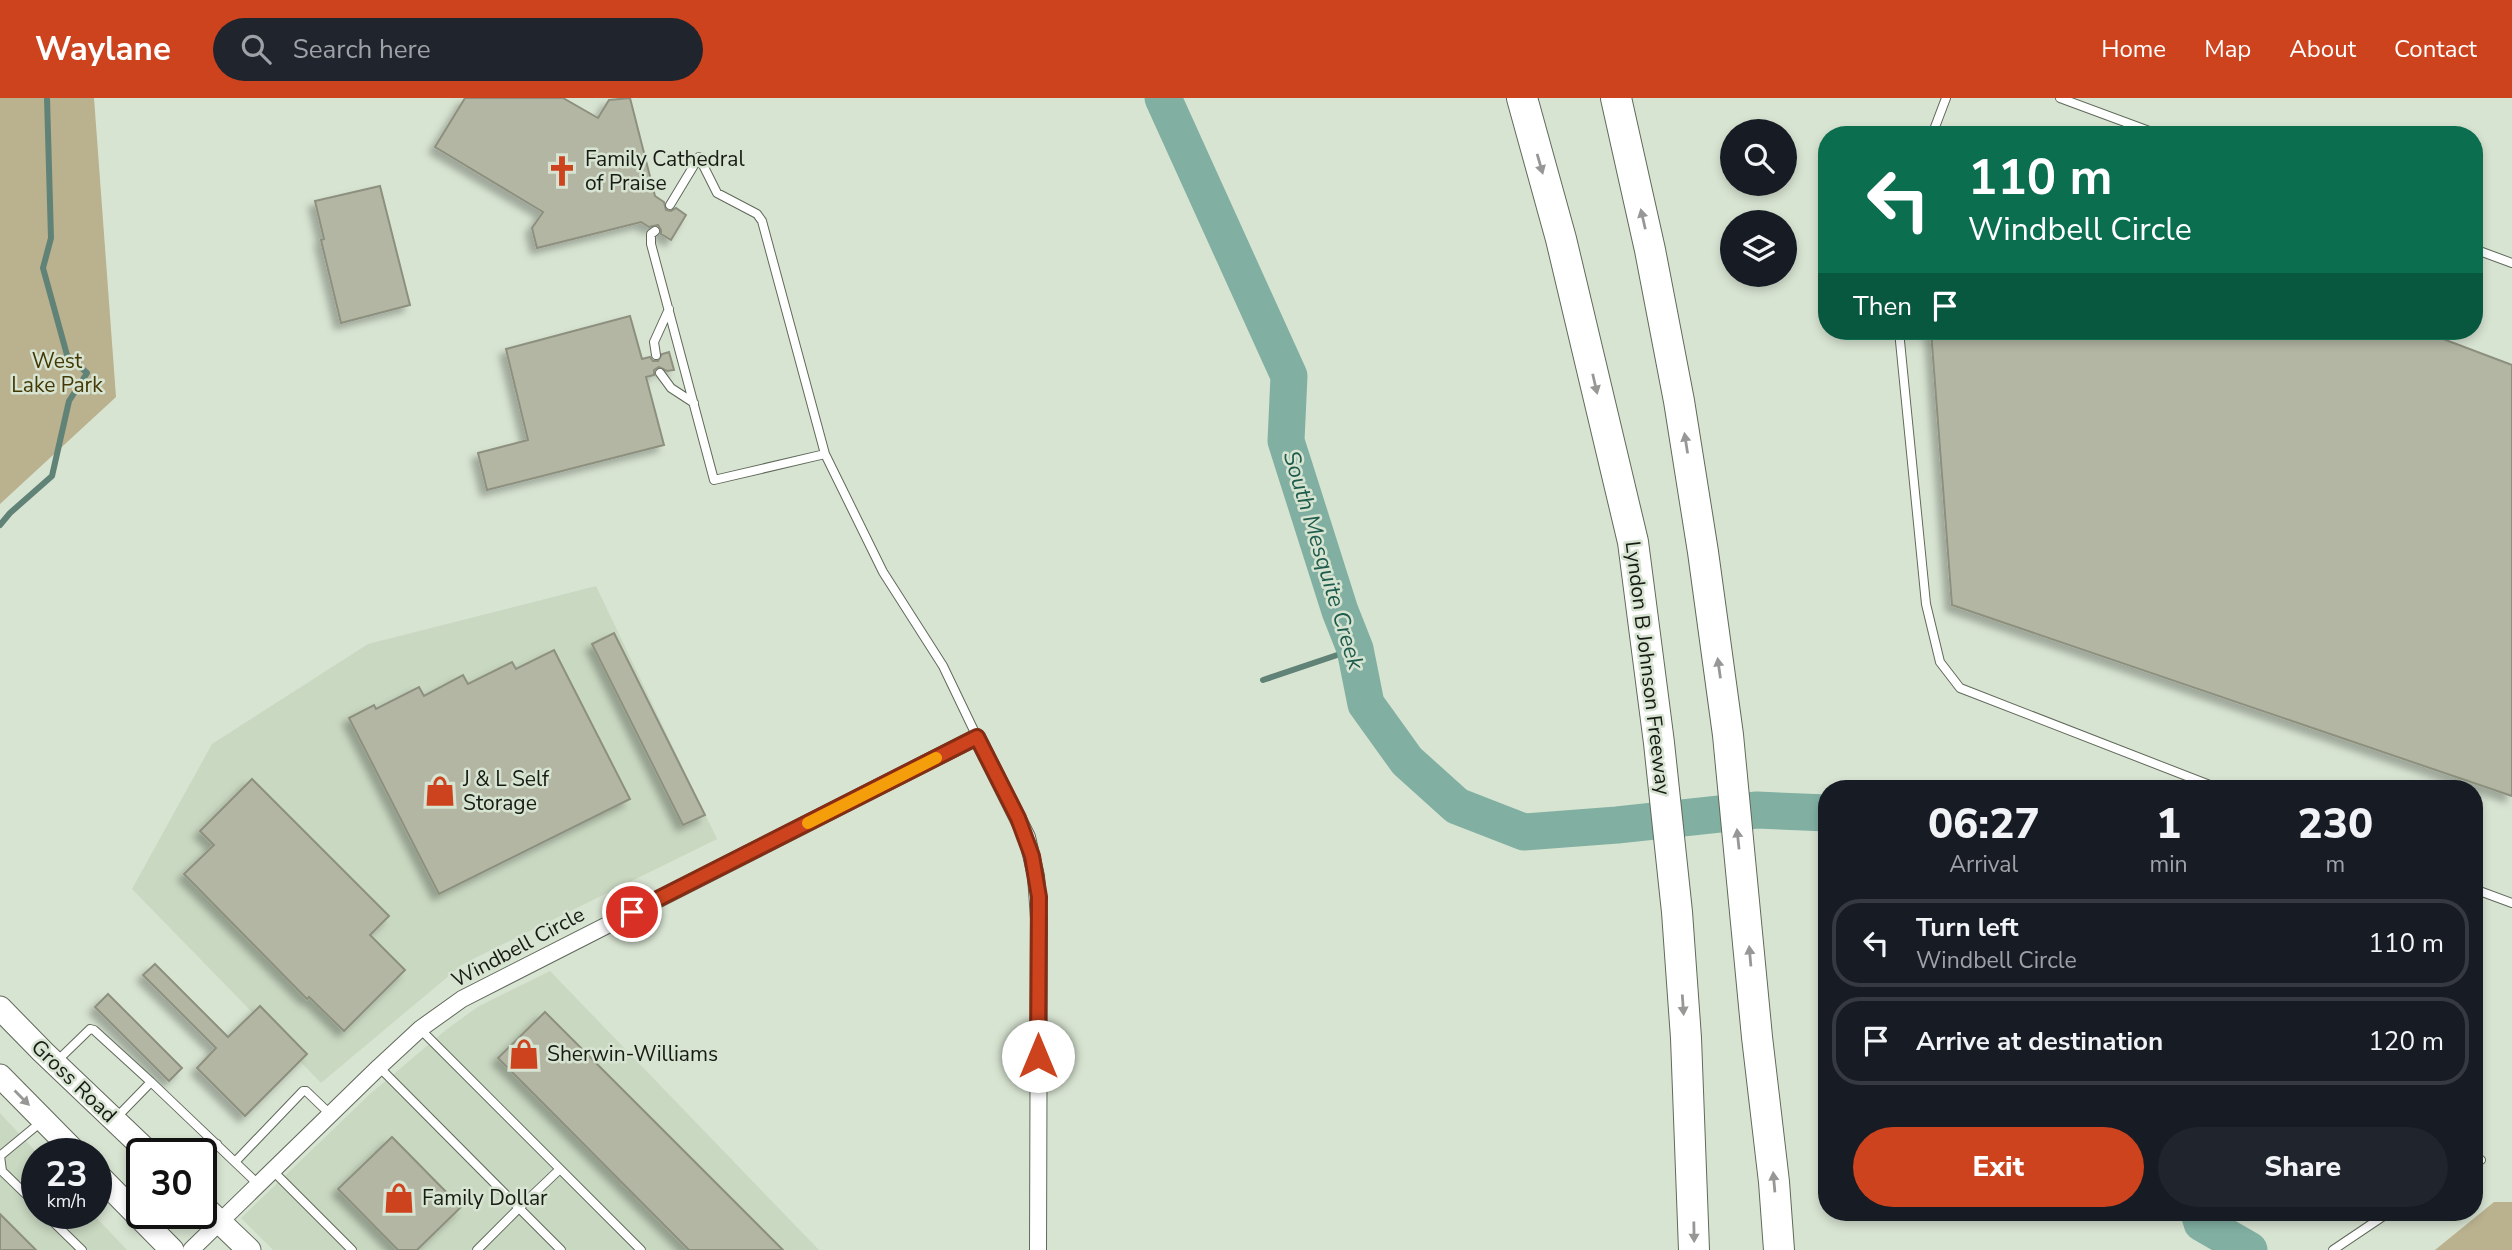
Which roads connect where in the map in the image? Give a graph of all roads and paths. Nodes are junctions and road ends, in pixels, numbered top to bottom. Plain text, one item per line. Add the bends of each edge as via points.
1 (1522, 98) edge
2 (1616, 98) edge
3 (1946, 98) edge
4 (2060, 98) edge
5 (1935, 126) edge
6 (2136, 126) edge
7 (670, 205) dead end
8 (654, 231) dead end
9 (2483, 252) edge
10 (2512, 263) edge
11 (668, 309) junction
12 (1900, 340) edge
13 (656, 355) dead end
14 (660, 373) dead end
15 (694, 403) junction
16 (825, 454) junction
17 (977, 737) junction
18 (2197, 780) edge
19 (2483, 892) edge
20 (2512, 903) edge
21 (4, 1019) edge
22 (420, 1028) junction
23 (55, 1064) junction
24 (379, 1067) junction
25 (0, 1076) edge
26 (151, 1082) junction
27 (330, 1114) junction
28 (44, 1120) junction
29 (114, 1121) junction
30 (22, 1138) edge
31 (61, 1138) edge
32 (133, 1138) edge
33 (211, 1138) edge
34 (21, 1139) edge
35 (217, 1144) edge
36 (236, 1162) junction
37 (560, 1169) junction
38 (273, 1171) junction
39 (258, 1185) junction
40 (21, 1189) edge
41 (112, 1189) edge
42 (519, 1208) junction
43 (217, 1219) edge
44 (2376, 1221) edge
45 (220, 1222) junction
46 (60, 1229) edge
47 (482, 1248) edge
48 (82, 1250) edge
49 (172, 1250) edge
50 (191, 1250) edge
51 (249, 1250) edge
52 (352, 1250) edge
53 (561, 1250) edge
54 (641, 1250) edge
55 (1038, 1250) edge
56 (1694, 1250) edge
57 (1779, 1250) edge
58 (2333, 1250) edge

1 -> 56 highway, Lyndon B Johnson Freeway via 1561,239 1633,542 1677,912
57 -> 2 highway via 1728,735 1679,401
3 - 5 lane
4 - 6 lane
7 - 16 lane via 699,157 717,193 757,214
8 - 11 lane via 651,244
9 - 10 lane
11 - 13 lane via 654,342
11 - 15 lane
12 - 18 lane via 1926,604 1940,662 1960,688
14 - 15 lane via 671,388
15 - 16 lane via 714,480
16 - 17 lane via 883,572 943,666
17 - 22 street, Windbell Circle via 484,987
17 - 55 street via 1027,837 1036,876
19 - 20 lane
21 - 23 main road, Gross Road
22 - 24 street, Windbell Circle
22 - 37 lane
23 - 26 lane via 90,1029
23 - 29 main road, Gross Road
24 - 27 street, Windbell Circle
24 - 42 lane
25 -> 28 main road
26 - 29 lane
26 - 33 lane
27 - 36 lane via 303,1091
27 - 38 street, Windbell Circle
28 - 30 lane
28 - 31 main road
29 - 32 main road, Gross Road
34 - 40 lane via 0,1156 2,1171
35 - 36 lane
36 - 39 lane
37 - 42 lane
37 - 54 lane
38 - 39 street, Windbell Circle
38 - 52 lane
39 - 45 street, Windbell Circle
41 - 49 main road
42 - 47 lane
42 - 53 lane
43 - 45 main road
44 - 58 lane
45 - 50 street, Windbell Circle
45 - 51 main road
46 - 48 lane

